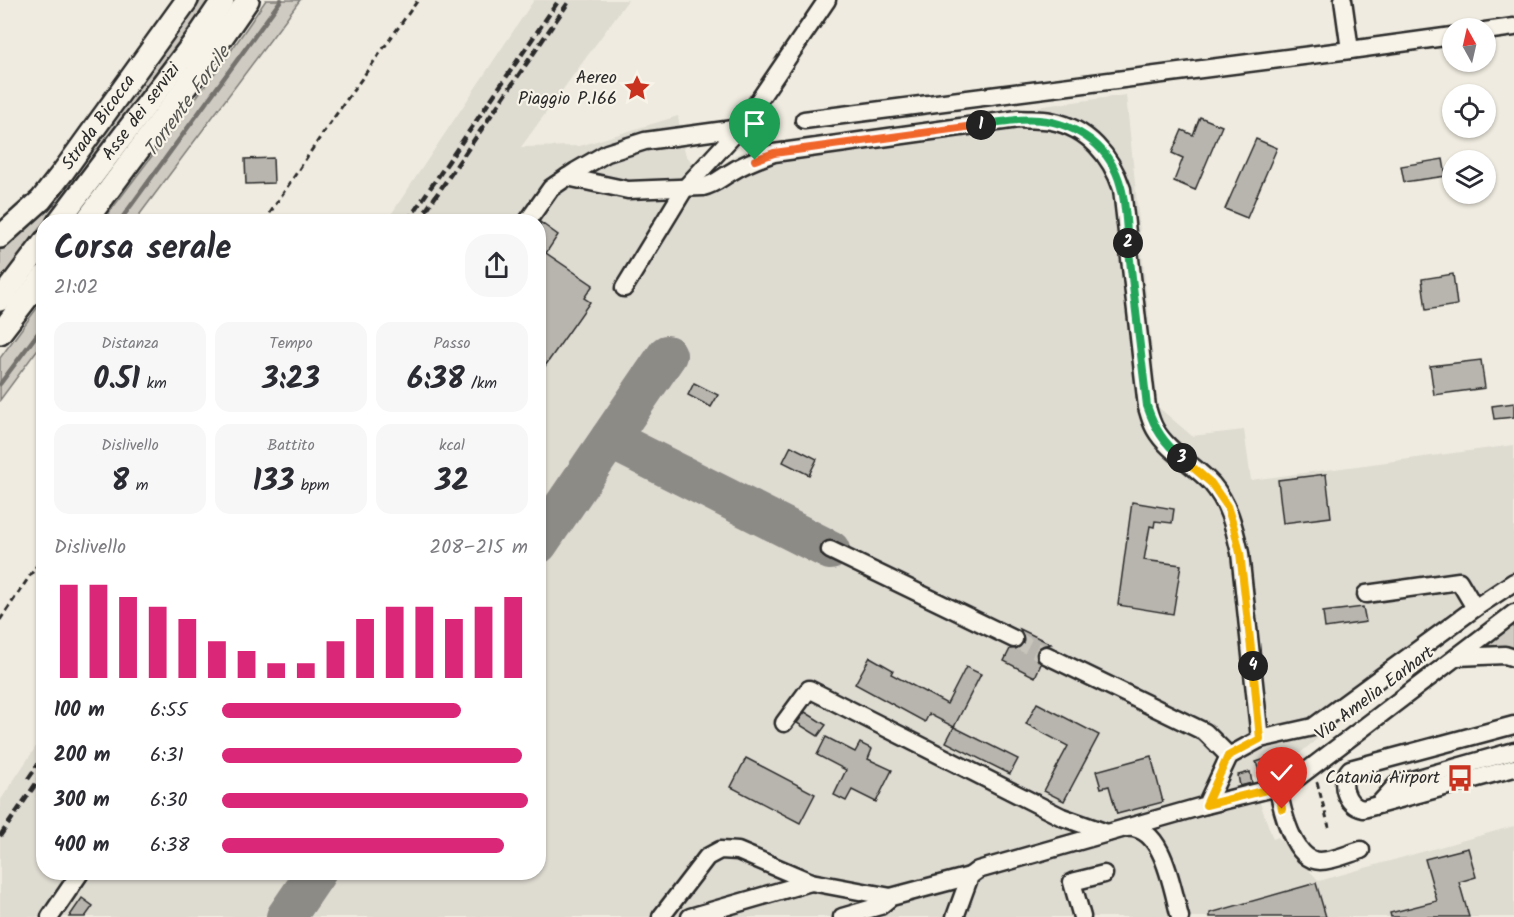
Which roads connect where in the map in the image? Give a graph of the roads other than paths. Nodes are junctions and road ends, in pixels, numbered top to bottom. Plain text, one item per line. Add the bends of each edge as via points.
1 (188, 0) edge
2 (223, 0) edge
3 (248, 0) edge
4 (827, 0) edge
5 (1343, 0) edge
6 (1514, 27) edge
7 (1496, 29) edge
8 (1442, 37) edge
9 (1350, 50) junction
10 (804, 120) dead end
11 (740, 128) junction
12 (567, 177) junction
13 (685, 188) junction
14 (64, 214) edge
15 (91, 214) edge
16 (534, 214) edge
17 (0, 237) edge
18 (36, 253) edge
19 (36, 286) edge
20 (624, 288) dead end
21 (0, 300) edge
22 (0, 333) edge
23 (830, 550) dead end
24 (1514, 582) edge
25 (1366, 594) dead end
26 (1474, 608) junction
27 (1514, 613) edge
28 (1014, 639) tunnel mouth
29 (1046, 655) tunnel mouth
30 (1457, 657) junction
31 (1514, 658) edge
32 (784, 723) dead end
33 (1514, 726) edge
34 (1260, 739) junction
35 (1514, 752) edge
36 (1228, 756) junction
37 (1514, 768) edge
38 (1278, 787) junction
39 (1206, 805) junction
40 (1377, 806) junction
41 (1185, 811) junction
42 (1062, 817) junction
43 (1125, 828) junction
44 (1107, 833) junction
45 (1054, 849) junction
46 (1361, 850) dead end
47 (1161, 853) junction
48 (1104, 874) dead end
49 (970, 876) junction
50 (75, 880) edge
51 (811, 882) junction
52 (891, 897) junction
53 (964, 898) junction
54 (50, 917) edge
55 (660, 917) edge
56 (690, 917) edge
57 (842, 917) edge
58 (955, 917) edge
59 (969, 917) edge
60 (1082, 917) edge
61 (1180, 917) edge

1 - 17 main road, Strada Bicocca via 41,200
2 - 14 main road, Asse dei servizi
3 - 15 main road, Asse dei servizi
4 - 11 street
5 - 9 street
6 - 7 street
8 - 9 street
9 - 10 street
11 - 12 street via 645,141 607,153
11 - 13 street
12 - 13 street via 628,190
12 - 16 street via 551,189
13 - 20 street
13 - 34 street via 715,184 733,171 774,153 1018,119 1051,121 1076,129 1102,149 1122,189 1147,406 1155,428 1171,449 1211,483 1227,506 1234,528
18 - 21 main road
19 - 22 main road
23 - 28 street
24 - 26 street
25 - 26 street via 1459,581
26 - 34 street via 1313,727
27 - 30 street, Via Amelia Earhart
29 - 36 street via 1205,732
30 - 31 street
30 - 38 street, Via Amelia Earhart via 1296,779
32 - 42 street via 809,689
33 - 40 street via 1350,769 1344,778 1350,803 1363,809
34 - 36 street
35 - 40 street via 1397,784
36 - 39 street
37 - 40 street
38 - 39 street, Via Amelia Earhart
38 - 46 street via 1285,819 1305,855 1318,861
39 - 41 street, Via Amelia Earhart
41 - 43 street, Via Amelia Earhart
41 - 47 street via 1168,823
42 - 44 street
42 - 45 street via 1067,837
43 - 44 street, Via Amelia Earhart
43 - 47 street via 1144,832
44 - 45 street, Via Amelia Earhart
45 - 49 street, Via Amelia Earhart via 978,870
47 - 61 street
48 - 60 street via 1072,882
49 - 52 street, Via Amelia Earhart
49 - 53 street
50 - 54 street
51 - 52 street
51 - 55 street via 738,851 720,850 707,857
51 - 56 street
52 - 57 street via 880,906
53 - 58 street
53 - 59 street

